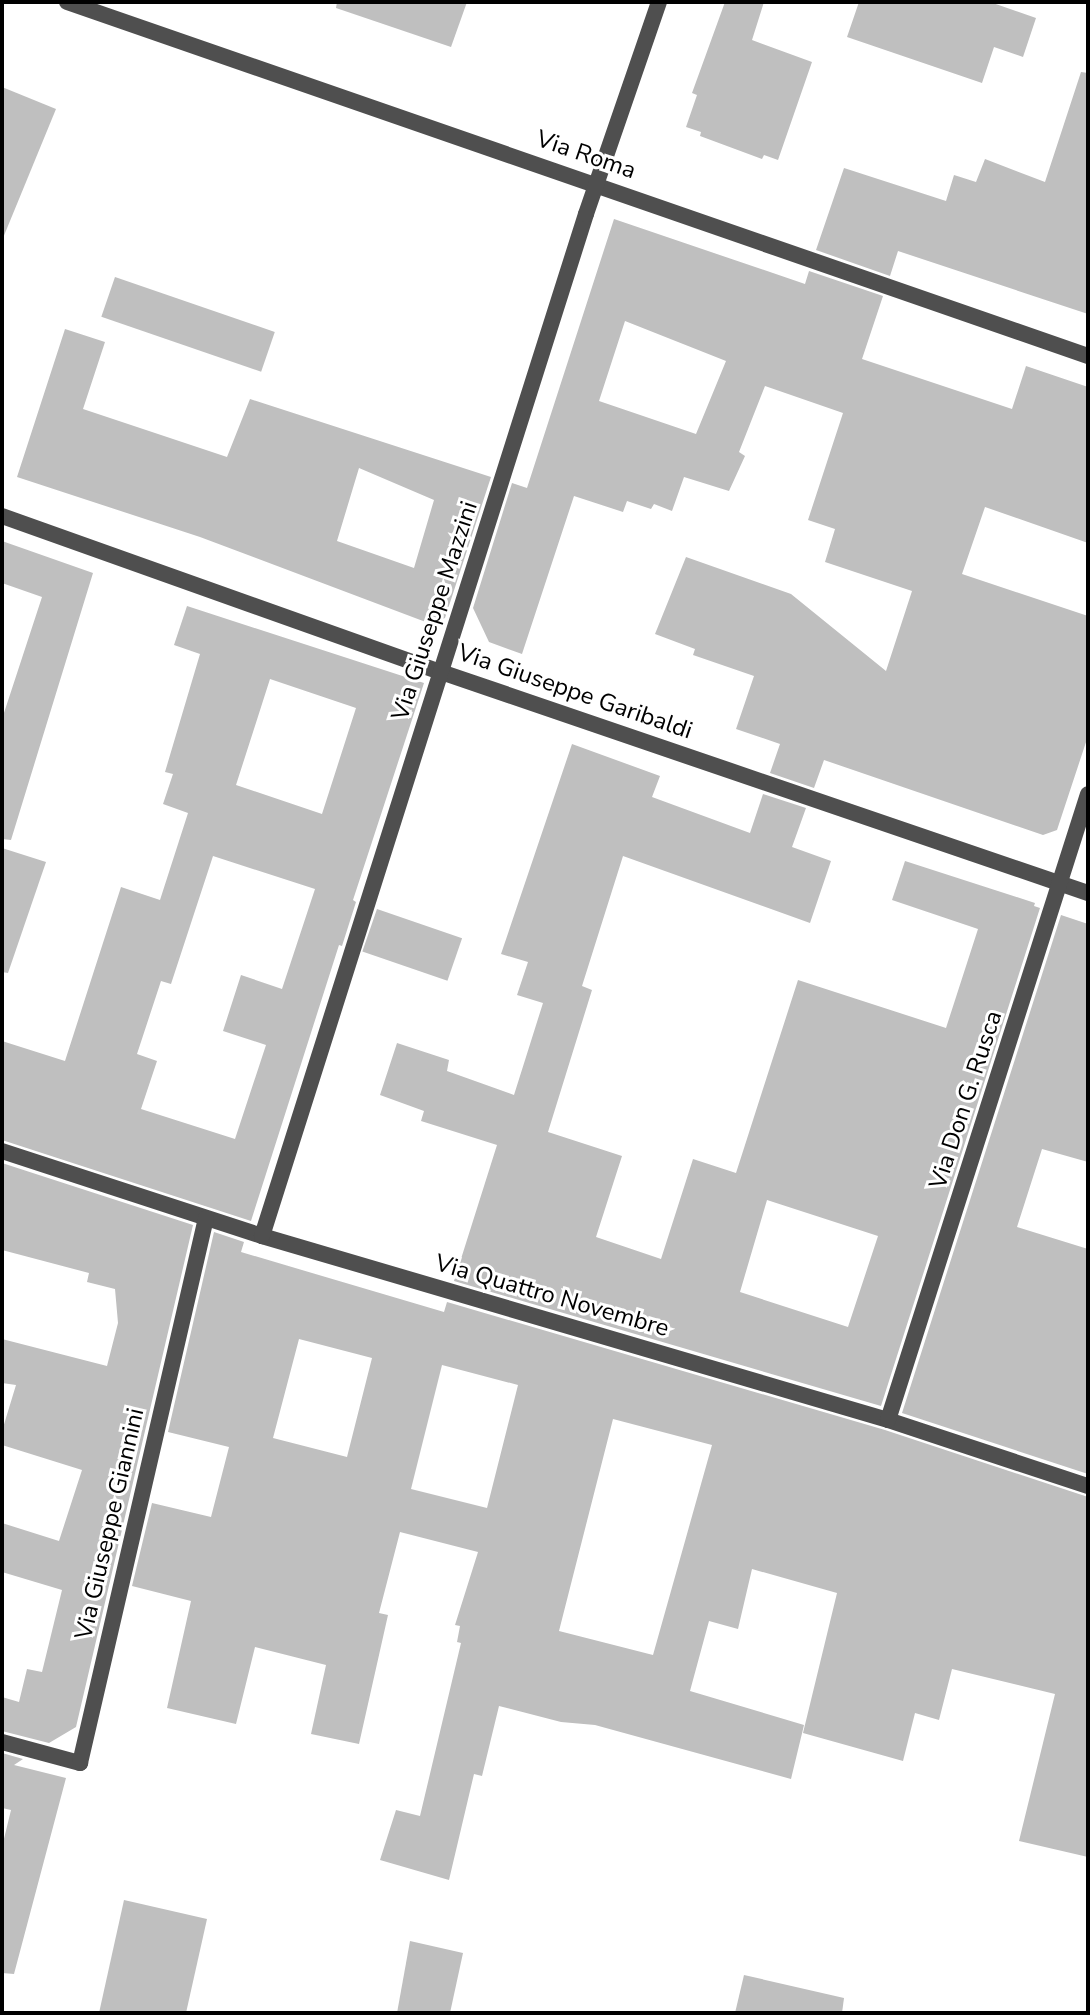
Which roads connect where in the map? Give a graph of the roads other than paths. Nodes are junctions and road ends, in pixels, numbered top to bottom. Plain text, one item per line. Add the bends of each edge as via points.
1 (67, 2) edge
2 (659, 2) edge
3 (597, 185) junction
4 (1088, 356) edge
5 (2, 516) edge
6 (441, 672) junction
7 (1088, 794) edge
8 (1061, 884) junction
9 (1088, 893) edge
10 (2, 1151) edge
11 (206, 1218) junction
12 (262, 1236) junction
13 (888, 1420) junction
14 (1088, 1486) edge
15 (2, 1742) edge

1 - 3 street, Via Roma
2 - 3 street, Via Giuseppe Mazzini
3 - 4 street, Via Roma
3 - 6 street, Via Giuseppe Mazzini
5 - 6 street, Via Giuseppe Garibaldi
6 - 8 street, Via Giuseppe Garibaldi
6 - 12 street, Via Giuseppe Mazzini
7 - 8 street, Via Don G. Rusca
8 - 9 street, Via Giuseppe Garibaldi
8 - 13 street, Via Don G. Rusca
10 - 11 street, Via Quattro Novembre
11 - 12 street, Via Quattro Novembre
11 - 15 street, Via Giuseppe Giannini via 80,1763
12 - 13 street, Via Quattro Novembre
13 - 14 street, Via Quattro Novembre

